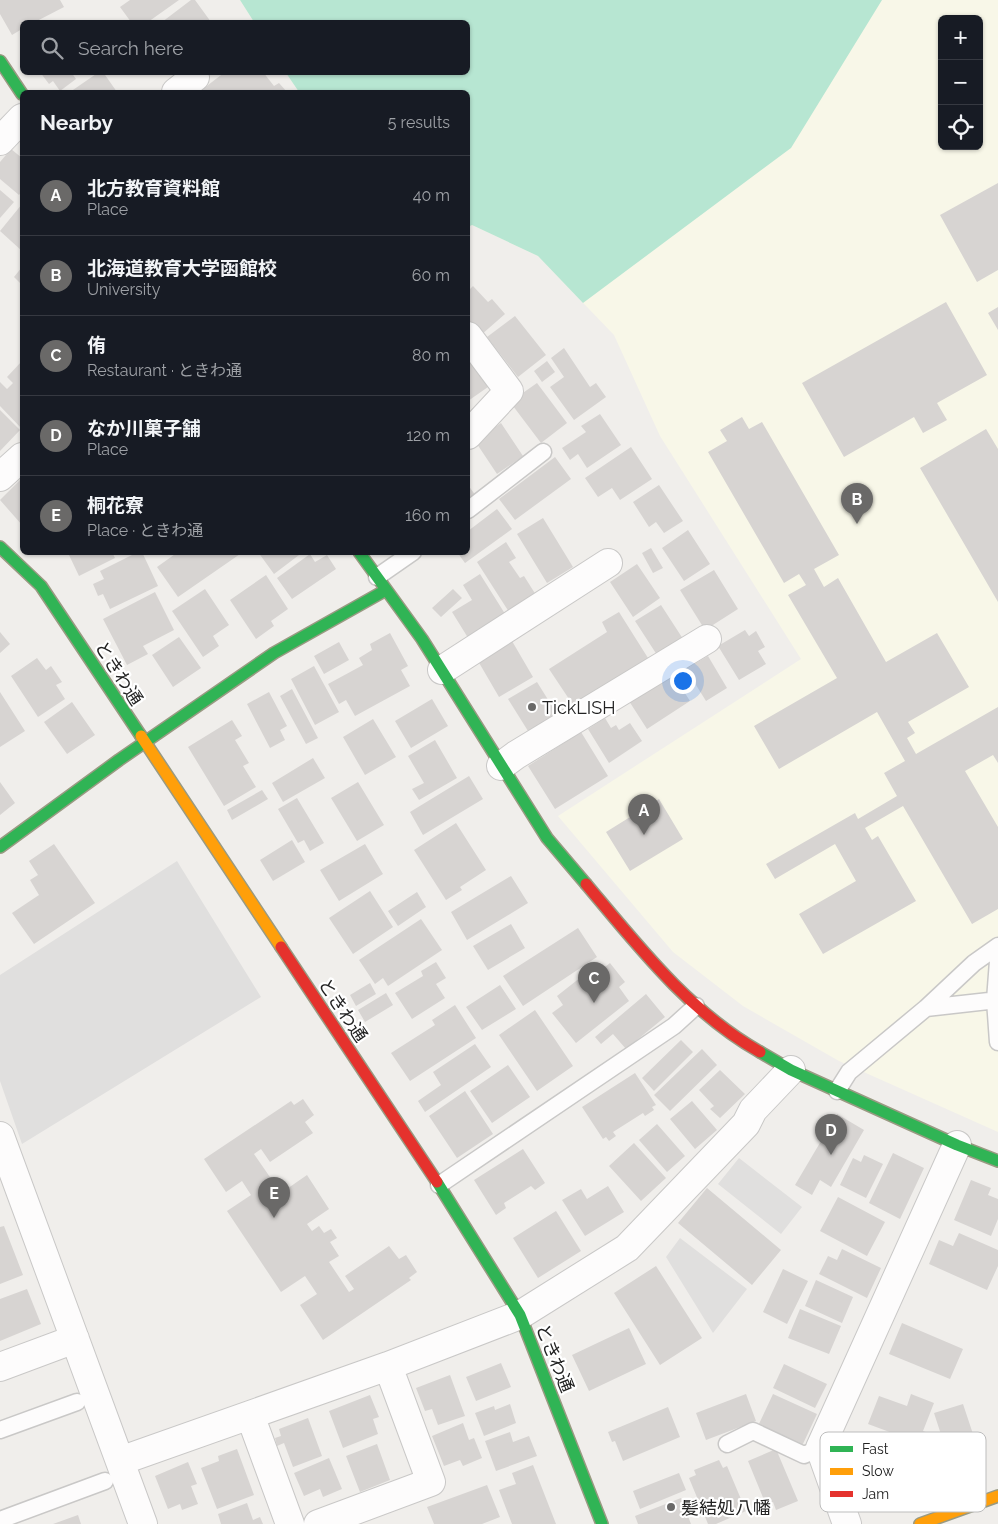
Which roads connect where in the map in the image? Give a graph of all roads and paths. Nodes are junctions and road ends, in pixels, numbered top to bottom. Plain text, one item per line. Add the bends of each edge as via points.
1 (0, 61) edge
2 (20, 91) edge
3 (20, 120) edge
4 (0, 141) edge
5 (470, 339) edge
6 (470, 433) edge
7 (543, 452) dead end
8 (20, 459) edge
9 (0, 478) edge
10 (470, 508) edge
11 (0, 547) edge
12 (361, 555) edge
13 (410, 555) edge
14 (608, 563) dead end
15 (382, 584) junction
16 (707, 639) dead end
17 (442, 670) junction
18 (144, 742) junction
19 (502, 766) junction
20 (0, 847) edge
21 (998, 946) edge
22 (998, 961) edge
23 (996, 1000) edge
24 (696, 1006) junction
25 (926, 1008) junction
26 (998, 1042) edge
27 (791, 1070) junction
28 (837, 1091) junction
29 (0, 1136) edge
30 (957, 1145) junction
31 (998, 1161) edge
32 (438, 1185) junction
33 (11, 1199) edge
34 (520, 1316) junction
35 (75, 1339) junction
36 (388, 1366) junction
37 (0, 1367) edge
38 (77, 1402) dead end
39 (250, 1415) junction
40 (0, 1430) edge
41 (827, 1432) edge
42 (727, 1444) dead end
43 (820, 1448) edge
44 (113, 1471) junction
45 (998, 1496) edge
46 (986, 1500) edge
47 (843, 1512) edge
48 (953, 1512) edge
49 (0, 1520) edge
50 (143, 1524) edge
51 (290, 1524) edge
52 (318, 1524) edge
53 (602, 1524) edge
54 (847, 1524) edge
55 (920, 1524) edge

1 - 2 street
3 - 4 street
5 - 6 street via 509,392
7 - 10 lane
8 - 9 street
11 - 18 street, ときわ通 via 41,586
12 - 15 street
13 - 15 lane
14 - 17 street
15 - 17 street
15 - 18 street
16 - 19 street
17 - 19 street
18 - 20 street
18 - 32 street, ときわ通
19 - 24 street via 547,838 666,979
21 - 25 lane via 974,963
22 - 23 lane
23 - 25 lane
23 - 26 lane
24 - 27 street via 740,1041
24 - 32 lane via 674,1026
25 - 28 lane via 849,1072
27 - 28 street
27 - 34 street via 753,1110 746,1124 627,1248
28 - 30 street
29 - 33 street
30 - 31 street
30 - 41 street
32 - 34 street, ときわ通
33 - 35 street
34 - 36 street
34 - 53 street, ときわ通
35 - 37 street
35 - 44 street
36 - 39 street
36 - 52 street via 431,1482
38 - 40 lane
39 - 44 street
39 - 51 street
42 - 43 lane via 753,1431 804,1455
44 - 49 lane
44 - 50 street
45 - 46 street
47 - 54 street
48 - 55 street

